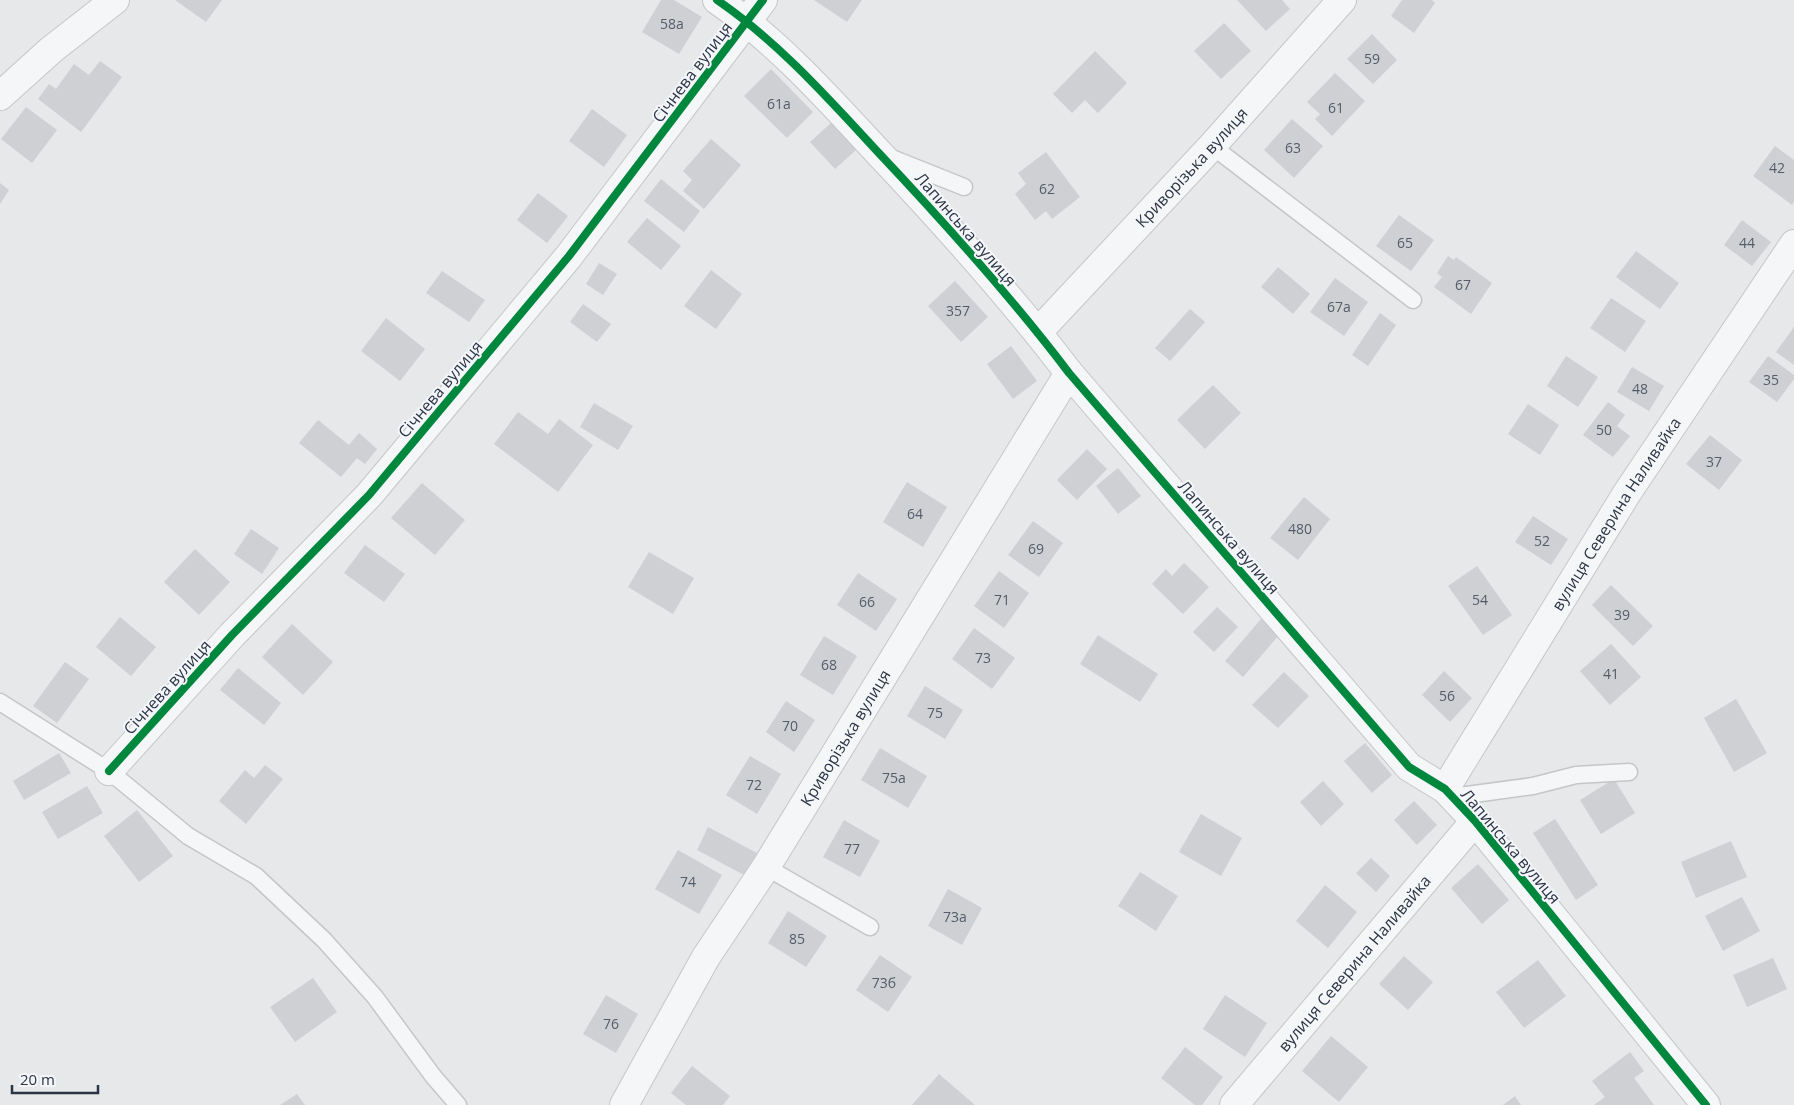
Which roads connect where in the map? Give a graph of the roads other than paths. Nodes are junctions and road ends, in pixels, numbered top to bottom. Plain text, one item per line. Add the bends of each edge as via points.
1 (115, 0) edge
2 (717, 0) edge
3 (1342, 0) edge
4 (756, 11) edge
5 (0, 96) edge
6 (1212, 146) junction
7 (880, 153) junction
8 (964, 187) dead end
9 (1790, 258) edge
10 (1413, 300) dead end
11 (1038, 332) junction
12 (1069, 373) junction
13 (0, 702) edge
14 (109, 771) junction
15 (1629, 772) dead end
16 (1449, 793) junction
17 (1474, 822) junction
18 (766, 867) junction
19 (870, 926) dead end
20 (458, 1105) edge
21 (624, 1105) edge
22 (1234, 1105) edge
23 (1706, 1105) edge

1 - 5 street via 51,50
2 - 4 street, Лапинська вулиця
3 - 6 street, Криворізька вулиця
4 - 7 street, Лапинська вулиця via 827,97
4 - 14 street, Січнева вулиця via 569,256 369,495 232,635
6 - 10 lane
6 - 11 street, Криворізька вулиця
7 - 8 lane
7 - 11 street, Лапинська вулиця
9 - 16 street, вулиця Северина Наливайка via 1627,493
11 - 12 street, Лапинська вулиця
12 - 16 street, Лапинська вулиця via 1409,767
12 - 18 street, Криворізька вулиця
13 - 14 lane
14 - 20 lane via 188,836 256,876 324,940 375,997
15 - 16 lane via 1576,775 1534,786
16 - 17 street, Лапинська вулиця
17 - 22 street, вулиця Северина Наливайка
17 - 23 street, Лапинська вулиця
18 - 19 lane
18 - 21 street, Криворізька вулиця via 706,957

